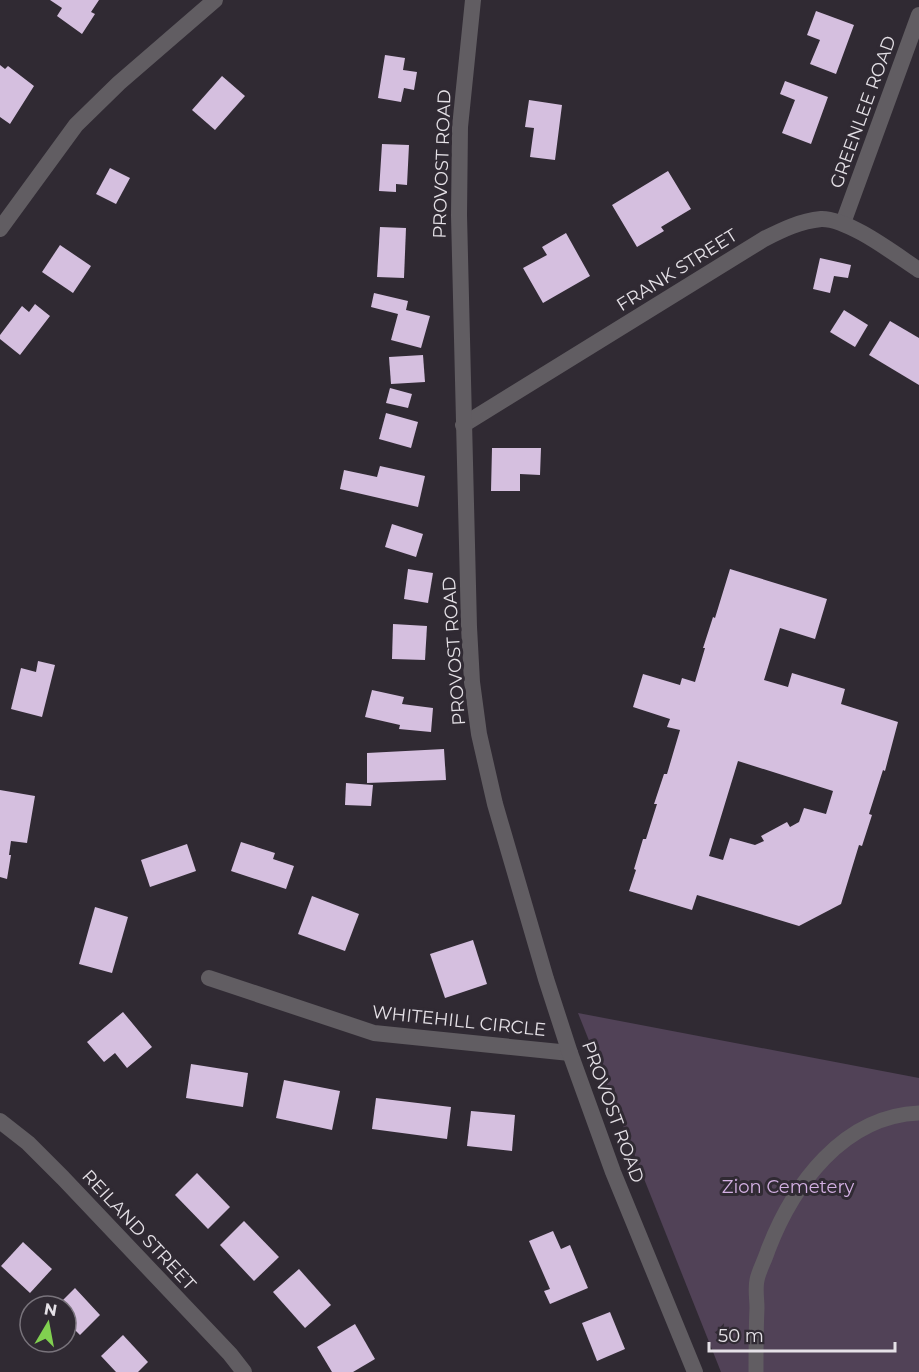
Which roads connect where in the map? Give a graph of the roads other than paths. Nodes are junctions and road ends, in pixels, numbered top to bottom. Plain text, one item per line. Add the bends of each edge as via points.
1 (215, 0) edge
2 (472, 0) edge
3 (919, 15) edge
4 (843, 223) junction
5 (0, 229) edge
6 (919, 270) edge
7 (463, 425) junction
8 (209, 978) dead end
9 (570, 1053) junction
10 (919, 1113) edge
11 (0, 1121) edge
12 (244, 1372) edge
13 (695, 1372) edge
14 (756, 1372) edge

1 - 5 street via 76,125
2 - 7 street, PROVOST ROAD via 460,127
3 - 4 street, GREENLEE ROAD
4 - 6 street, FRANK STREET
4 - 7 street, FRANK STREET via 822,219 794,225 764,239
7 - 9 street, PROVOST ROAD via 472,682 479,734 495,804
8 - 9 street, WHITEHILL CIRCLE via 374,1034
9 - 13 street, PROVOST ROAD via 613,1172
10 - 14 lane via 877,1122 854,1134 827,1154 802,1184 776,1230 757,1281
11 - 12 street, REILAND STREET via 63,1178

